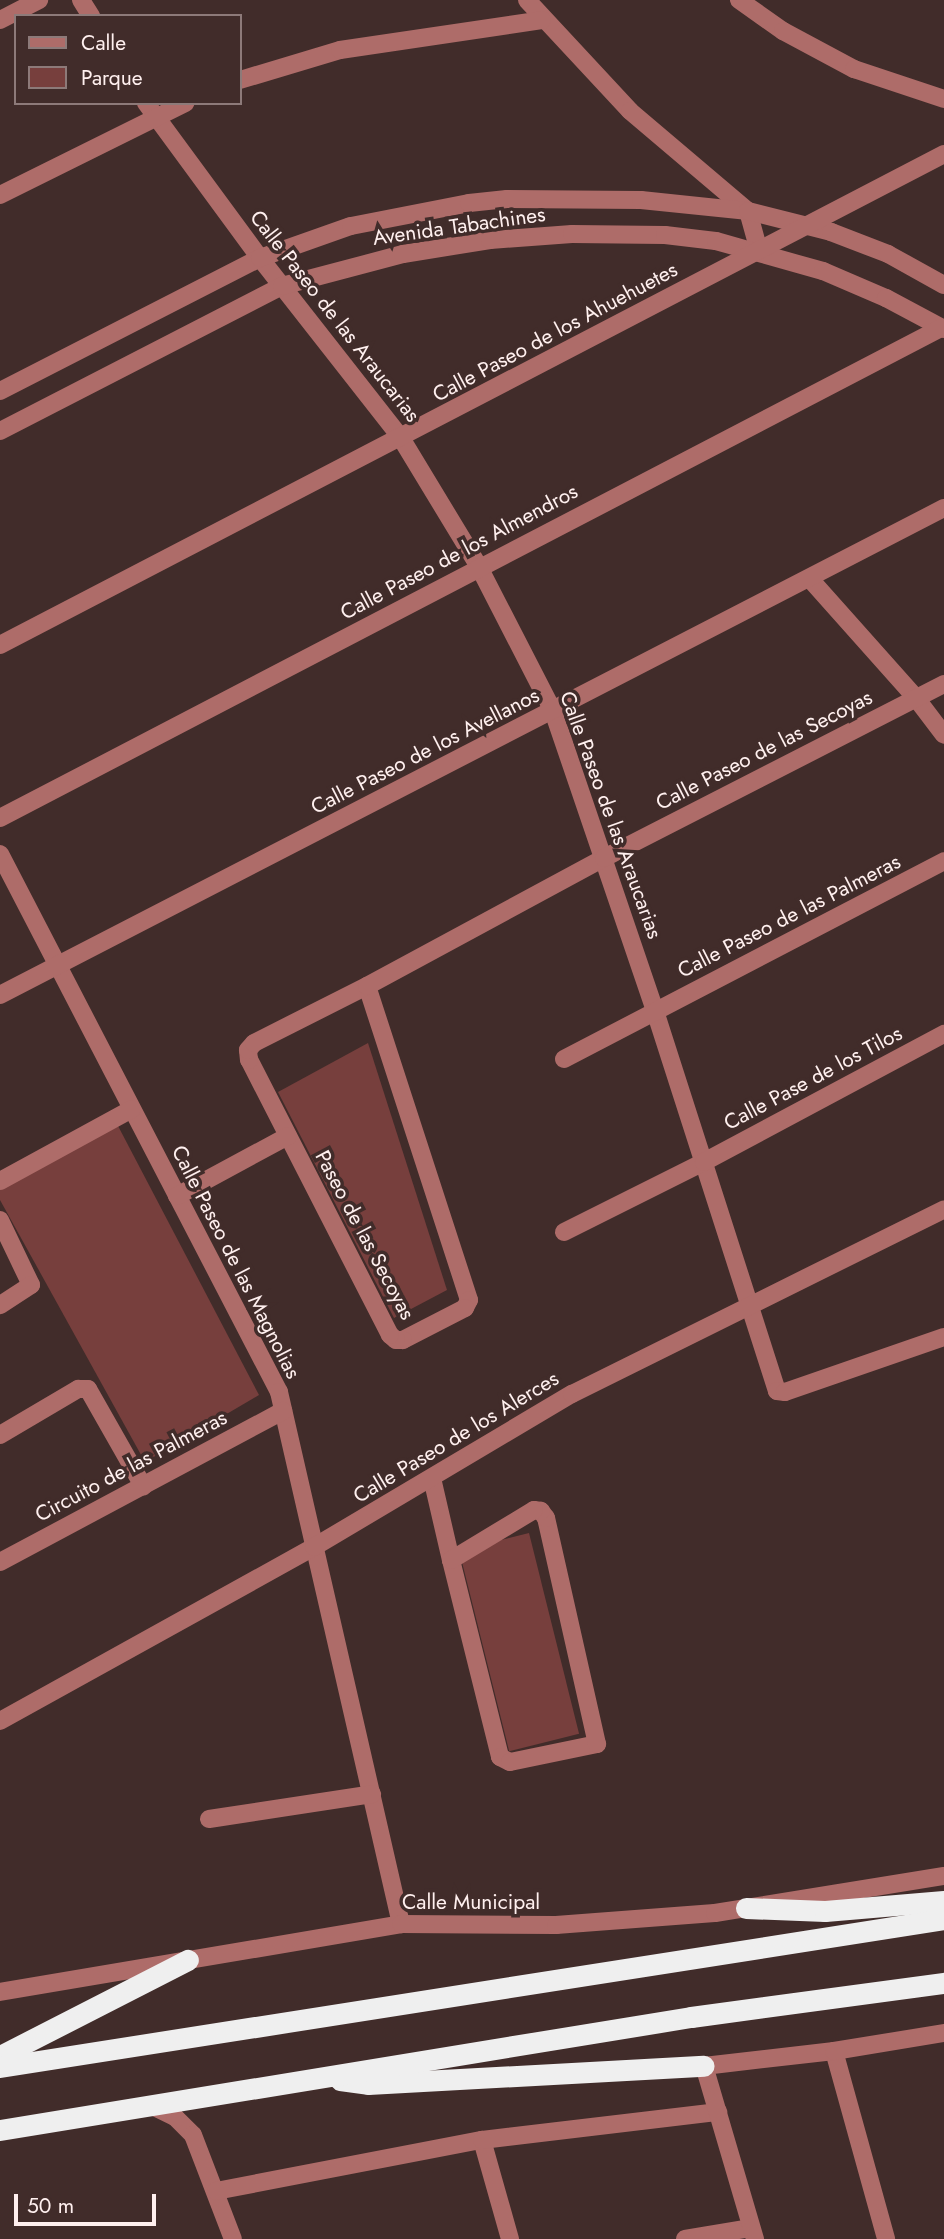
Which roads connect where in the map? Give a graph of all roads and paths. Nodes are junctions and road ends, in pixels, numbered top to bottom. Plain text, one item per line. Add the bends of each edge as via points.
1 (39, 0) edge
2 (527, 0) edge
3 (739, 0) edge
4 (542, 19) junction
5 (0, 20) edge
6 (242, 79) edge
7 (944, 99) edge
8 (175, 105) edge
9 (150, 110) edge
10 (944, 154) edge
11 (0, 195) edge
12 (748, 211) junction
13 (806, 225) junction
14 (759, 251) junction
15 (260, 258) junction
16 (944, 285) edge
17 (282, 286) junction
18 (942, 329) edge
19 (0, 391) edge
20 (0, 431) edge
21 (401, 438) junction
22 (944, 508) edge
23 (479, 567) junction
24 (810, 579) junction
25 (0, 645) edge
26 (944, 684) edge
27 (916, 698) junction
28 (553, 711) junction
29 (944, 735) edge
30 (0, 818) edge
31 (0, 854) edge
32 (604, 858) junction
33 (944, 861) edge
34 (58, 966) junction
35 (367, 986) junction
36 (0, 995) edge
37 (655, 1011) junction
38 (944, 1034) edge
39 (564, 1059) dead end
40 (132, 1109) junction
41 (288, 1136) junction
42 (704, 1162) junction
43 (0, 1181) edge
44 (177, 1196) junction
45 (944, 1209) edge
46 (0, 1220) edge
47 (564, 1233) dead end
48 (0, 1305) edge
49 (751, 1305) junction
50 (944, 1337) edge
51 (283, 1411) junction
52 (0, 1435) edge
53 (432, 1478) junction
54 (143, 1486) junction
55 (314, 1547) junction
56 (451, 1560) junction
57 (0, 1562) edge
58 (0, 1721) edge
59 (372, 1794) junction
60 (209, 1819) dead end
61 (944, 1876) edge
62 (944, 1901) edge
63 (746, 1908) junction
64 (944, 1919) edge
65 (401, 1924) junction
66 (188, 1960) junction
67 (944, 1983) edge
68 (0, 1992) edge
69 (943, 2038) edge
70 (834, 2051) junction
71 (0, 2056) edge
72 (704, 2066) junction
73 (0, 2067) edge
74 (321, 2077) junction
75 (150, 2105) junction
76 (718, 2112) junction
77 (0, 2130) edge
78 (482, 2140) junction
79 (216, 2191) junction
80 (753, 2233) edge
81 (233, 2239) edge
82 (510, 2239) edge
83 (685, 2239) edge
84 (886, 2239) edge

1 - 5 street
2 - 4 street
3 - 7 street via 783,31 854,69
4 - 6 street via 340,50
4 - 12 street via 630,111
8 - 9 street
9 - 11 street
9 - 15 street, Calle Paseo de las Araucarias
10 - 13 street, Calle Paseo de los Ahuehuetes
12 - 13 street, Avenida Tabachines
12 - 14 street
12 - 15 street, Avenida Tabachines via 641,200 508,199 351,226
13 - 14 street, Calle Paseo de los Ahuehuetes
13 - 16 street, Avenida Tabachines via 888,254
14 - 17 street, Avenida Tabachines via 665,235 572,234 490,240 403,254
14 - 18 street, Avenida Tabachines via 886,298
14 - 21 street, Calle Paseo de los Ahuehuetes
15 - 17 street, Calle Paseo de las Araucarias
15 - 19 street, Avenida Tabachines
17 - 20 street, Avenida Tabachines
17 - 21 street, Calle Paseo de las Araucarias
18 - 23 street, Calle Paseo de los Almendros
21 - 23 street, Calle Paseo de las Araucarias
21 - 25 street, Calle Paseo de los Ahuehuetes
22 - 24 street, Calle Paseo de los Avellanos
23 - 28 street, Calle Paseo de las Araucarias
23 - 30 street, Calle Paseo de los Almendros
24 - 27 street
24 - 28 street, Calle Paseo de los Avellanos
26 - 27 street, Calle Paseo de las Secoyas
27 - 29 street
27 - 32 street, Calle Paseo de las Secoyas
28 - 32 street, Calle Paseo de las Araucarias
28 - 34 street, Calle Paseo de los Avellanos
31 - 34 street, Calle Paseo de las Magnolias
32 - 35 street, Paseo de las Secoyas
32 - 37 street, Calle Paseo de las Araucarias
33 - 37 street, Calle Paseo de las Palmeras
34 - 36 street, Calle Paseo de los Avellanos
34 - 40 street, Calle Paseo de las Magnolias
35 - 41 street, Paseo de las Secoyas via 248,1050
35 - 41 street, Paseo de las Secoyas via 467,1288 465,1308 403,1340 390,1335
37 - 39 street, Calle Paseo de las Palmeras
37 - 42 street, Calle Paseo de las Araucarias
38 - 42 street, Calle Pase de los Tilos
40 - 43 street
40 - 44 street, Calle Paseo de las Magnolias
41 - 44 street
42 - 47 street, Calle Pase de los Tilos
42 - 49 street, Calle Paseo de las Araucarias
44 - 51 street, Calle Paseo de las Magnolias via 272,1376
45 - 49 street, Calle Paseo de los Alerces
46 - 48 street via 31,1285
49 - 50 street, Calle Paseo de las Araucarias via 777,1391
49 - 53 street, Calle Paseo de los Alerces via 572,1394
51 - 54 street, Circuito de las Palmeras
51 - 55 street, Calle Paseo de las Magnolias
52 - 54 street via 78,1389 88,1389
53 - 55 street, Calle Paseo de los Alerces
53 - 56 street
54 - 57 street, Circuito de las Palmeras
55 - 58 street, Calle Paseo de los Alerces
55 - 59 street, Calle Paseo de las Magnolias
56 - 56 street via 500,1757 510,1762 597,1744 541,1511 534,1510
59 - 60 street
59 - 65 street, Calle Paseo de las Magnolias
61 - 63 street, Calle Municipal
62 - 63 highway via 825,1911
63 - 65 street, Calle Municipal via 556,1925
64 - 73 highway
65 - 66 street, Calle Municipal
66 - 68 street, Calle Municipal
66 - 71 highway
67 - 74 highway via 691,2017
69 - 70 street
70 - 72 street
70 - 84 street
72 - 74 highway via 368,2084
72 - 76 street
74 - 75 highway
75 - 77 highway
75 - 79 street via 174,2117 193,2135
76 - 78 street
76 - 80 street
78 - 79 street
78 - 82 street
79 - 81 street
80 - 83 street

